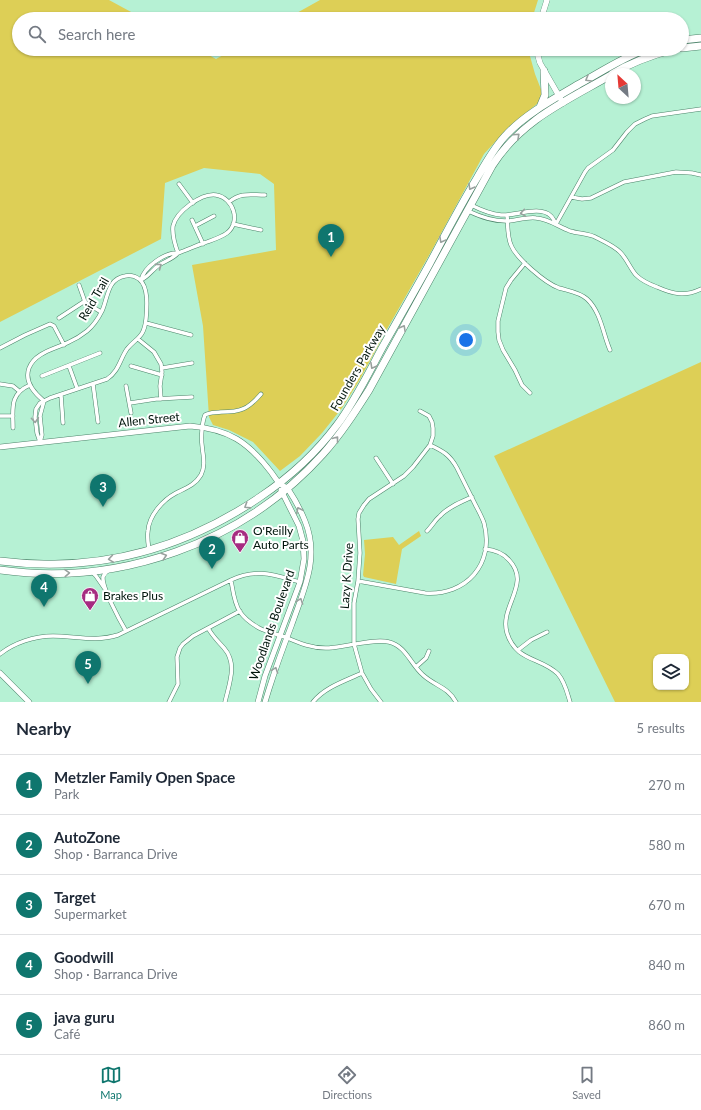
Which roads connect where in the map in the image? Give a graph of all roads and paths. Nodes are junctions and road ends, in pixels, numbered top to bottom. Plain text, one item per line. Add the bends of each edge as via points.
1 (547, 0) edge
2 (543, 12) edge
3 (701, 38) edge
4 (689, 39) edge
5 (701, 46) edge
6 (689, 47) edge
7 (538, 56) edge
8 (630, 56) edge
9 (649, 56) edge
10 (623, 68) edge
11 (544, 71) junction
12 (605, 77) edge
13 (561, 99) junction
14 (540, 107) junction
15 (701, 109) edge
16 (701, 175) edge
17 (179, 184) dead end
18 (265, 195) dead end
19 (572, 196) junction
20 (229, 202) junction
21 (194, 203) junction
22 (461, 205) junction
23 (469, 208) junction
24 (507, 215) junction
25 (214, 216) dead end
26 (192, 220) dead end
27 (508, 221) junction
28 (233, 224) junction
29 (556, 224) junction
30 (195, 226) junction
31 (261, 230) dead end
32 (203, 244) junction
33 (178, 253) junction
34 (525, 263) junction
35 (141, 280) junction
36 (79, 285) dead end
37 (701, 289) edge
38 (85, 301) junction
39 (101, 312) junction
40 (59, 318) dead end
41 (146, 323) junction
42 (191, 335) dead end
43 (138, 339) junction
44 (64, 345) junction
45 (0, 348) edge
46 (610, 350) dead end
47 (100, 353) dead end
48 (192, 363) dead end
49 (69, 366) junction
50 (131, 366) dead end
51 (162, 368) junction
52 (162, 375) junction
53 (42, 376) dead end
54 (0, 384) edge
55 (93, 384) junction
56 (30, 385) junction
57 (126, 386) dead end
58 (77, 388) junction
59 (19, 391) junction
60 (530, 392) dead end
61 (261, 394) dead end
62 (61, 395) junction
63 (192, 397) dead end
64 (161, 399) junction
65 (44, 401) junction
66 (130, 403) junction
67 (420, 411) dead end
68 (131, 413) dead end
69 (0, 416) edge
70 (13, 416) junction
71 (98, 422) dead end
72 (63, 423) dead end
73 (203, 427) junction
74 (13, 428) dead end
75 (40, 442) junction
76 (430, 445) junction
77 (0, 447) edge
78 (376, 458) dead end
79 (279, 484) junction
80 (393, 484) junction
81 (284, 491) junction
82 (472, 497) junction
83 (428, 531) dead end
84 (485, 549) junction
85 (149, 551) junction
86 (304, 560) junction
87 (0, 562) edge
88 (131, 565) junction
89 (110, 569) junction
90 (0, 570) edge
91 (91, 572) junction
92 (310, 572) junction
93 (231, 580) junction
94 (358, 581) junction
95 (300, 582) junction
96 (106, 590) junction
97 (240, 611) junction
98 (208, 628) junction
99 (126, 631) junction
100 (547, 632) dead end
101 (280, 636) junction
102 (287, 638) junction
103 (354, 644) junction
104 (518, 650) junction
105 (429, 651) dead end
106 (0, 654) edge
107 (416, 667) junction
108 (0, 673) edge
109 (362, 673) junction
110 (570, 701) edge
111 (30, 702) edge
112 (169, 702) edge
113 (225, 702) edge
114 (258, 702) edge
115 (265, 702) edge
116 (313, 702) edge
117 (381, 702) edge
118 (456, 702) edge
119 (565, 702) edge

1 - 2 main road
3 - 4 highway
5 - 6 highway
7 - 11 main road
8 -> 13 highway, Founders Parkway
9 - 10 highway, Founders Parkway
11 - 13 main road
11 - 14 highway via 545,97
12 - 13 highway, Founders Parkway
13 - 14 highway, Founders Parkway
23 -> 13 highway, Founders Parkway via 496,160 512,140
14 -> 22 highway, Founders Parkway via 506,134 490,155
15 - 19 street via 652,116 635,124 613,150 588,168
16 - 19 street via 676,172 624,182 591,198
17 - 21 street
18 - 20 street via 240,195
19 - 29 street
20 - 21 street via 213,195 205,196
20 - 28 street via 234,212
21 - 33 street via 182,211 174,223 173,233
22 - 23 street
22 - 23 street
22 -> 79 highway, Founders Parkway via 339,423 308,458
23 - 24 street
23 - 27 street via 489,219
81 -> 23 highway, Founders Parkway via 322,455 353,415
24 - 27 street
29 -> 24 street via 552,217 543,213
25 - 30 street
26 - 30 street
27 - 29 street via 535,218
27 - 34 street via 511,244
28 - 31 street
28 - 32 street via 224,235
29 - 37 street via 571,231 589,234 611,246 621,253 636,274 647,283 667,292 688,294
30 - 32 street
32 - 33 street
33 - 35 street
34 - 46 street via 553,286 587,299 596,312
34 - 60 street via 506,288 498,332 503,350 522,384
35 - 39 street, Reid Trail via 129,275 116,280 109,289
35 - 41 street via 146,291
36 - 38 street
38 - 39 street
38 - 40 street
39 - 44 street, Reid Trail via 89,329
41 - 42 street
41 - 43 street
43 - 51 street via 154,352
43 - 55 street via 128,348 112,375 102,382
44 - 45 street via 54,326 50,324
44 - 56 street, Reid Trail via 34,360 28,373
47 - 49 street
48 - 51 street
49 - 53 street
49 - 58 street
50 - 52 street
51 - 52 street
52 - 64 street
54 - 59 street via 12,386
55 - 58 street
55 - 71 street
56 - 59 street
56 - 65 street
57 - 66 street
58 - 62 street
59 - 70 street via 14,400
61 - 73 street via 251,405 241,410 206,414
62 - 65 street
62 - 72 street
63 - 64 street
64 - 66 street
65 - 75 street via 40,416
66 - 68 street
67 - 76 street via 429,416 432,422 433,436
69 - 70 street
70 - 74 street
73 - 75 street, Allen Street
73 - 79 street, Allen Street via 224,432 246,445 256,453
73 - 85 street via 201,442 204,464 200,476 193,485 162,504 152,516 148,531
75 - 77 street, Allen Street
76 - 80 street, Lazy K Drive via 412,468
76 - 82 street via 450,457
78 - 80 street
79 - 81 street, Woodlands Boulevard
79 -> 85 highway, Founders Parkway via 222,521
80 - 94 street, Lazy K Drive via 364,505 359,513
81 - 86 street, Woodlands Boulevard via 299,526
88 -> 81 highway, Founders Parkway via 196,544 220,533 259,510
92 -> 81 street, Woodlands Boulevard via 311,550 307,528 298,508
82 - 83 street via 446,510
82 - 84 street via 484,522
84 - 94 street via 480,566 468,580 461,586 445,592 425,593
84 - 104 street via 503,555 512,563 516,572 517,588 507,614 506,626 509,637
85 -> 87 highway, Founders Parkway via 116,559 82,563
85 - 88 highway
86 - 92 street
86 - 95 street, Woodlands Boulevard
88 - 89 highway, Founders Parkway
89 - 91 highway, Founders Parkway
89 - 96 street via 104,577
90 -> 91 highway, Founders Parkway via 52,574
91 - 96 street
102 -> 92 street, Woodlands Boulevard
93 - 95 street via 262,573
93 - 97 street via 234,598
93 - 99 street
94 - 103 street, Lazy K Drive via 354,603
95 - 101 street, Woodlands Boulevard
96 - 99 street
97 - 98 street
97 - 101 street via 245,618 260,628
98 - 112 street via 193,636 180,648 177,657 178,684
98 - 113 street via 228,653 232,663 232,675
99 - 106 street via 112,637 97,639 41,637 15,645
100 - 104 street
101 - 102 street
101 - 114 street, Woodlands Boulevard
102 - 103 street via 323,648
115 -> 102 street, Woodlands Boulevard
103 - 107 street via 389,641 396,644
103 - 109 street, Lazy K Drive
104 - 110 street via 558,675
105 - 107 street via 426,658
107 - 118 street via 428,679 447,691
108 - 111 street
109 - 116 street via 329,688
109 - 117 street, Lazy K Drive
110 - 119 street

